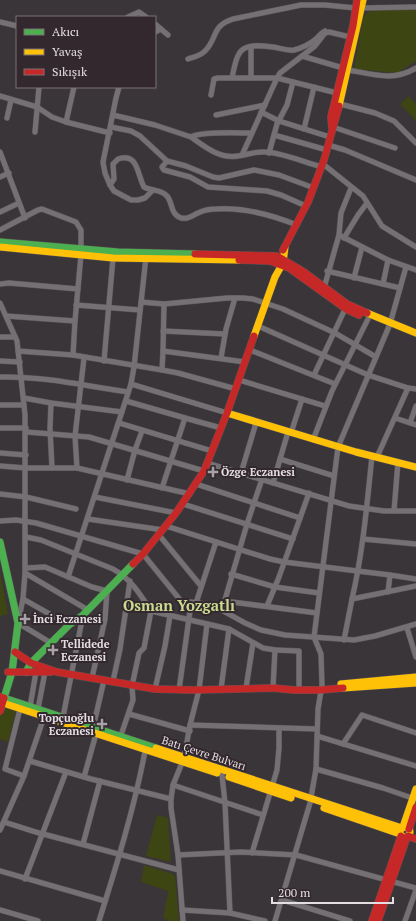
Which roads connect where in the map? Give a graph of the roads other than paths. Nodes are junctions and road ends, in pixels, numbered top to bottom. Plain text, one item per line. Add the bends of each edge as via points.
1 (357, 0) edge
2 (362, 0) edge
3 (416, 7) edge
4 (358, 8) junction
5 (130, 16) edge
6 (145, 16) edge
7 (0, 22) edge
8 (156, 25) edge
9 (16, 26) edge
10 (161, 29) junction
11 (156, 32) edge
12 (329, 32) junction
13 (168, 35) dead end
14 (350, 37) junction
15 (251, 47) junction
16 (302, 56) junction
17 (188, 59) dead end
18 (416, 68) edge
19 (346, 69) junction
20 (232, 78) junction
21 (251, 78) junction
22 (277, 78) junction
23 (293, 82) junction
24 (314, 87) junction
25 (39, 88) edge
26 (74, 88) edge
27 (120, 88) edge
28 (337, 93) junction
29 (212, 95) dead end
30 (0, 96) edge
31 (11, 100) junction
32 (340, 104) junction
33 (265, 105) junction
34 (37, 107) junction
35 (261, 112) junction
36 (113, 115) junction
37 (216, 115) dead end
38 (7, 118) dead end
39 (279, 121) junction
40 (66, 122) junction
41 (111, 127) junction
42 (332, 127) junction
43 (304, 129) junction
44 (35, 132) dead end
45 (110, 133) junction
46 (251, 134) junction
47 (274, 135) junction
48 (191, 137) junction
49 (330, 137) junction
50 (416, 143) edge
51 (327, 147) junction
52 (395, 148) dead end
53 (0, 152) edge
54 (269, 153) junction
55 (242, 155) junction
56 (167, 161) junction
57 (322, 165) junction
58 (9, 173) junction
59 (0, 177) edge
60 (416, 180) edge
61 (110, 185) junction
62 (314, 188) junction
63 (351, 188) junction
64 (153, 190) junction
65 (19, 203) junction
66 (367, 203) junction
67 (306, 206) junction
68 (0, 212) edge
69 (25, 218) junction
70 (297, 225) junction
71 (0, 230) edge
72 (342, 237) junction
73 (0, 242) edge
74 (0, 247) edge
75 (285, 247) junction
76 (362, 247) junction
77 (416, 247) edge
78 (81, 252) junction
79 (146, 256) junction
80 (113, 258) junction
81 (275, 259) junction
82 (388, 260) junction
83 (283, 263) junction
84 (406, 267) junction
85 (416, 270) edge
86 (328, 271) junction
87 (274, 277) junction
88 (354, 278) junction
89 (0, 284) edge
90 (383, 284) junction
91 (400, 288) junction
92 (78, 289) junction
93 (323, 290) junction
94 (235, 298) junction
95 (141, 302) junction
96 (266, 302) junction
97 (0, 303) edge
98 (164, 304) junction
99 (76, 305) junction
100 (346, 306) junction
101 (109, 308) junction
102 (140, 310) junction
103 (6, 316) junction
104 (368, 319) junction
105 (75, 321) junction
106 (258, 326) junction
107 (389, 326) junction
108 (163, 331) junction
109 (335, 333) junction
110 (416, 333) edge
111 (224, 334) junction
112 (0, 337) edge
113 (15, 337) junction
114 (416, 338) edge
115 (355, 344) junction
116 (18, 350) junction
117 (250, 350) junction
118 (163, 351) junction
119 (73, 355) junction
120 (324, 355) junction
121 (376, 357) junction
122 (84, 358) junction
123 (220, 358) junction
124 (0, 361) edge
125 (104, 361) junction
126 (20, 362) junction
127 (245, 362) junction
128 (345, 365) junction
129 (134, 367) junction
130 (162, 370) junction
131 (314, 375) junction
132 (368, 375) junction
133 (0, 377) edge
134 (22, 377) junction
135 (239, 380) junction
136 (130, 384) junction
137 (335, 384) junction
138 (80, 385) junction
139 (408, 388) junction
140 (236, 389) junction
141 (416, 389) edge
142 (128, 392) junction
143 (24, 398) junction
144 (302, 399) junction
145 (126, 401) junction
146 (51, 403) junction
147 (24, 405) junction
148 (0, 406) edge
149 (78, 406) junction
150 (325, 406) junction
151 (416, 406) edge
152 (122, 412) junction
153 (227, 413) junction
154 (185, 418) junction
155 (395, 418) junction
156 (118, 423) junction
157 (256, 423) junction
158 (410, 423) junction
159 (416, 424) edge
160 (0, 428) edge
161 (221, 428) junction
162 (26, 430) junction
163 (142, 431) junction
164 (290, 432) junction
165 (50, 435) junction
166 (75, 436) junction
167 (313, 440) junction
168 (177, 442) junction
169 (112, 444) junction
170 (338, 446) junction
171 (135, 450) junction
172 (212, 451) junction
173 (0, 453) edge
174 (26, 455) junction
175 (375, 456) junction
176 (280, 458) junction
177 (171, 461) junction
178 (207, 462) junction
179 (398, 462) junction
180 (0, 466) edge
181 (416, 467) edge
182 (26, 468) junction
183 (52, 468) junction
184 (77, 468) junction
185 (204, 471) junction
186 (102, 473) junction
187 (241, 473) junction
188 (334, 476) junction
189 (262, 479) junction
190 (127, 480) junction
191 (274, 483) junction
192 (196, 484) junction
193 (162, 488) junction
194 (309, 493) junction
195 (0, 494) edge
196 (190, 494) junction
197 (26, 496) junction
198 (95, 497) junction
199 (331, 500) junction
200 (254, 502) junction
201 (183, 504) junction
202 (76, 509) dead end
203 (367, 509) junction
204 (394, 511) junction
205 (416, 511) edge
206 (176, 513) junction
207 (88, 518) junction
208 (300, 518) junction
209 (0, 521) edge
210 (25, 521) junction
211 (247, 524) junction
212 (163, 530) junction
213 (82, 536) junction
214 (26, 537) junction
215 (293, 539) junction
216 (363, 540) junction
217 (0, 542) edge
218 (216, 542) junction
219 (416, 544) edge
220 (239, 549) junction
221 (75, 554) junction
222 (143, 554) junction
223 (284, 562) junction
224 (322, 567) junction
225 (25, 571) junction
226 (358, 572) junction
227 (231, 574) junction
228 (123, 575) junction
229 (390, 575) junction
230 (68, 577) junction
231 (416, 579) edge
232 (130, 581) junction
233 (201, 586) junction
234 (416, 586) edge
235 (275, 587) junction
236 (107, 591) junction
237 (388, 592) junction
238 (319, 593) junction
239 (22, 599) junction
240 (352, 599) junction
241 (181, 601) junction
242 (224, 601) junction
243 (196, 603) junction
244 (267, 606) junction
245 (222, 610) junction
246 (151, 611) junction
247 (85, 612) junction
248 (317, 613) junction
249 (170, 616) junction
250 (189, 620) junction
251 (18, 623) junction
252 (208, 624) junction
253 (416, 624) edge
254 (69, 625) junction
255 (407, 628) junction
256 (229, 629) junction
257 (314, 637) junction
258 (344, 640) junction
259 (51, 643) junction
260 (252, 643) junction
261 (275, 650) junction
262 (15, 652) junction
263 (416, 657) edge
264 (31, 662) junction
265 (9, 672) junction
266 (26, 672) junction
267 (36, 672) junction
268 (45, 672) junction
269 (57, 672) junction
270 (70, 675) junction
271 (416, 677) edge
272 (92, 678) junction
273 (104, 680) junction
274 (113, 681) junction
275 (416, 683) edge
276 (132, 686) junction
277 (299, 686) junction
278 (155, 688) junction
279 (246, 688) junction
280 (273, 688) junction
281 (281, 688) junction
282 (321, 688) junction
283 (221, 689) junction
284 (179, 690) junction
285 (199, 690) junction
286 (1, 699) edge
287 (30, 707) junction
288 (20, 709) junction
289 (38, 709) junction
290 (0, 711) edge
291 (129, 714) junction
292 (44, 717) junction
293 (63, 718) junction
294 (190, 725) junction
295 (279, 729) junction
296 (317, 729) junction
297 (95, 731) junction
298 (190, 731) junction
299 (416, 733) edge
300 (317, 736) junction
301 (120, 739) junction
302 (343, 744) junction
303 (145, 748) junction
304 (183, 760) junction
305 (30, 761) junction
306 (416, 766) edge
307 (316, 769) junction
308 (66, 772) junction
309 (222, 775) junction
310 (24, 776) junction
311 (84, 777) junction
312 (100, 781) junction
313 (173, 786) junction
314 (271, 789) junction
315 (416, 789) edge
316 (136, 790) junction
317 (171, 799) junction
318 (414, 799) edge
319 (310, 801) junction
320 (225, 803) junction
321 (416, 807) edge
322 (263, 815) junction
323 (4, 822) junction
324 (0, 830) edge
325 (406, 832) edge
326 (42, 834) junction
327 (416, 839) edge
328 (83, 844) junction
329 (252, 852) junction
330 (228, 853) junction
331 (120, 854) junction
332 (178, 855) junction
333 (296, 855) junction
334 (179, 870) junction
335 (0, 871) edge
336 (25, 878) junction
337 (389, 881) junction
338 (416, 889) edge
339 (282, 900) junction
340 (105, 901) junction
341 (0, 910) edge
342 (182, 910) junction
343 (230, 913) junction
344 (38, 921) edge
345 (99, 921) edge
346 (183, 921) edge
347 (265, 921) edge
348 (275, 921) edge
349 (350, 921) edge
350 (372, 921) edge
351 (378, 921) edge
352 (404, 921) edge

1 - 4 main road
2 - 4 main road
3 - 4 street
4 - 14 main road
4 - 17 street via 301,5 233,18 218,27 204,52
4 - 19 main road
5 - 6 street via 139,12
7 - 9 street
8 - 10 street
10 - 11 street
10 - 13 street
12 - 14 street
12 - 15 street via 323,31 303,47 292,50
12 - 16 street
14 - 19 main road
15 - 20 street via 239,52
15 - 21 street
16 - 19 street
16 - 22 street via 283,70
18 - 19 street via 392,77
19 - 28 main road
19 - 32 main road
20 - 21 street
20 - 29 street via 214,79
21 - 22 street
22 - 23 street
22 - 33 street
23 - 24 street
23 - 39 street via 287,106
24 - 28 street
24 - 43 street
25 - 34 street
26 - 40 street
27 - 36 street
28 - 42 main road via 331,117
30 - 31 street
31 - 34 street
31 - 38 street
32 - 42 main road
32 - 50 street via 394,121
33 - 35 street
33 - 37 street
34 - 40 street
34 - 44 street
35 - 39 street
35 - 46 street
36 - 41 street
36 - 48 street
39 - 43 street
39 - 47 street
40 - 45 street
41 - 45 street
41 - 56 street via 131,131 140,136
42 - 49 main road
42 - 52 street
43 - 49 street
45 - 61 street via 103,162
46 - 48 street via 232,132 196,134
46 - 55 street
47 - 51 street
47 - 54 street
48 - 55 street via 220,155
49 - 51 main road
51 - 57 main road
51 - 60 street via 345,150
53 - 58 street
54 - 55 street
54 - 57 street
56 - 62 street via 219,178 254,170 279,175
56 - 67 street via 162,167 164,170 190,177 208,187 267,190
57 - 62 main road
57 - 63 street
58 - 59 street
58 - 65 street
61 - 64 street via 114,191 131,200 145,198
61 - 64 street via 114,179 113,164 118,159 125,158 133,160 144,187
62 - 67 main road
63 - 66 street via 363,196
63 - 72 street via 341,213
64 - 70 street via 166,196 175,214 182,219 207,210 246,210
65 - 68 street
65 - 69 street
66 - 72 street
66 - 77 street via 382,226
67 - 70 main road
69 - 71 street
69 - 78 street via 42,210 76,222 80,230
70 - 75 main road
72 - 76 street
72 - 86 street
73 - 78 main road
74 - 78 main road
75 - 81 main road
75 - 83 main road
76 - 82 street
76 - 88 street
78 - 79 main road
78 - 80 main road
78 - 92 street
79 - 80 main road
79 - 81 main road
79 - 95 street
80 - 101 street
81 - 83 main road via 278,265
81 - 87 main road
82 - 84 street
82 - 90 street
83 - 87 main road
83 - 93 main road
84 - 85 street
84 - 91 street
86 - 88 street
86 - 93 street
87 - 96 main road
88 - 90 street
89 - 92 street
90 - 91 street
91 - 107 street
92 - 99 street
93 - 100 main road
94 - 96 street
94 - 98 street
94 - 111 street
95 - 98 street
95 - 102 street
96 - 106 main road
96 - 109 street
97 - 103 street
98 - 108 street
99 - 101 street
99 - 105 street
100 - 104 main road
100 - 107 main road
100 - 109 street
101 - 102 street
101 - 125 street
102 - 129 street
103 - 105 street
103 - 113 street
104 - 107 main road
104 - 115 street
105 - 119 street
106 - 117 main road
106 - 120 street
107 - 110 main road
107 - 114 main road
107 - 121 street
108 - 111 street
108 - 118 street
109 - 115 street
109 - 120 street
111 - 123 street
112 - 113 street
113 - 116 street
115 - 121 street
115 - 128 street
116 - 119 street
116 - 126 street
117 - 127 main road
117 - 131 street
118 - 123 street
118 - 130 street
119 - 122 street
120 - 128 street
120 - 131 street
121 - 132 street
122 - 125 street
122 - 138 street
123 - 127 street
124 - 126 street
125 - 129 street
126 - 134 street
127 - 135 main road
128 - 132 street
128 - 137 street
129 - 130 street
129 - 136 street
130 - 140 street
131 - 137 street
132 - 139 street
132 - 170 street
133 - 134 street
134 - 138 street
134 - 143 street
135 - 140 main road
135 - 144 street
136 - 142 street
136 - 153 street
137 - 150 street
138 - 142 street
138 - 149 street
139 - 141 street
139 - 155 street
140 - 153 main road
142 - 145 street
143 - 146 street
143 - 147 street
144 - 150 street
144 - 164 street
145 - 152 street
145 - 154 street
146 - 149 street
146 - 165 street
147 - 148 street
147 - 162 street
149 - 152 street
149 - 166 street
150 - 167 street
151 - 158 street
152 - 156 street
153 - 157 main road
153 - 161 main road
154 - 161 street
154 - 168 street
155 - 158 street
155 - 175 street
156 - 163 street
156 - 169 street
157 - 164 main road
157 - 187 street
158 - 159 street
160 - 162 street
161 - 172 main road
162 - 165 street
162 - 174 street
163 - 168 street
163 - 171 street
164 - 167 main road
164 - 176 street
165 - 166 street
165 - 183 street
166 - 169 street
166 - 184 street
167 - 170 main road
168 - 172 street
168 - 177 street
169 - 171 street
169 - 186 street
170 - 175 main road
170 - 188 street
171 - 177 street
171 - 190 street
172 - 178 main road
173 - 174 street
174 - 182 street
175 - 179 main road
175 - 203 street
176 - 188 street
176 - 191 street
177 - 185 street
177 - 193 street
178 - 185 main road
178 - 187 street
179 - 181 main road
179 - 204 street
180 - 182 street
182 - 183 street
182 - 197 street
183 - 184 street
184 - 186 street
185 - 192 main road
186 - 190 street
186 - 198 street
187 - 189 street
188 - 199 street
189 - 191 street
189 - 200 street
190 - 193 street
191 - 194 street
192 - 196 main road
192 - 200 street
193 - 196 street
194 - 199 street
194 - 208 street
195 - 197 street
196 - 201 main road
197 - 202 street
197 - 210 street
198 - 206 street
198 - 207 street
199 - 203 street
199 - 224 street
200 - 208 street
200 - 211 street
201 - 206 main road
201 - 211 street
203 - 204 street
203 - 216 street
204 - 205 street
206 - 212 main road
207 - 212 street
207 - 213 street
208 - 215 street
209 - 210 street
210 - 213 street
210 - 214 street
211 - 215 street
211 - 220 street
212 - 218 street
212 - 222 main road
212 - 233 street
213 - 221 street
213 - 222 street
214 - 221 street via 41,540
214 - 225 street
215 - 223 street
216 - 219 street
216 - 226 street
217 - 251 main road
218 - 220 street
218 - 233 street
220 - 223 street
220 - 227 street
221 - 228 street
221 - 230 street
222 - 228 main road
222 - 241 street
223 - 224 street
223 - 235 street
224 - 226 street
224 - 238 street
225 - 230 street via 46,568
225 - 239 street
225 - 247 street
226 - 229 street
226 - 240 street
227 - 235 street
227 - 242 street
228 - 232 street
228 - 236 main road
229 - 231 street
229 - 237 street
230 - 236 street
232 - 246 street
232 - 274 street
233 - 243 street
234 - 237 street
235 - 238 street
235 - 244 street
236 - 247 main road
236 - 272 street via 105,619
237 - 240 street
238 - 248 street
239 - 251 street
239 - 254 street
240 - 258 street
241 - 243 street
241 - 250 street via 190,611
242 - 244 street
242 - 245 street
243 - 245 street
244 - 248 street
245 - 257 street via 245,624 262,630
246 - 249 street
246 - 276 street via 144,648 139,653
247 - 254 main road
247 - 270 street
248 - 257 street
249 - 250 street
249 - 278 street
250 - 252 street
250 - 284 street
251 - 259 street
251 - 262 main road
252 - 256 street
252 - 285 street
253 - 255 street
254 - 259 main road
255 - 258 street
255 - 263 street
256 - 260 street
256 - 283 street
257 - 258 street
257 - 282 street via 321,654
259 - 264 main road
260 - 261 street
260 - 279 street
261 - 277 street via 299,651
261 - 280 street
262 - 264 main road
262 - 265 main road
264 - 266 main road
264 - 269 main road
265 - 266 main road
265 - 286 main road
266 - 267 main road
267 - 268 main road
267 - 287 street
268 - 269 main road
268 - 289 street
269 - 270 main road
270 - 272 main road
270 - 293 street
271 - 282 main road
272 - 273 main road
273 - 274 main road
273 - 297 street
274 - 276 main road
275 - 282 main road
276 - 278 main road
276 - 291 street via 133,700
277 - 281 main road
277 - 282 main road
278 - 284 main road
279 - 280 main road
279 - 283 main road
280 - 281 main road
281 - 282 main road
282 - 296 street
283 - 285 main road
284 - 285 main road
285 - 294 street
286 - 287 main road, Batı Çevre Bulvarı
286 - 288 main road, Batı Çevre Bulvarı
286 - 290 main road
287 - 289 main road, Batı Çevre Bulvarı
288 - 292 main road, Batı Çevre Bulvarı
288 - 310 street via 5,769
289 - 293 main road, Batı Çevre Bulvarı
291 - 298 street
291 - 301 street
292 - 297 main road, Batı Çevre Bulvarı
292 - 305 street
293 - 297 main road, Batı Çevre Bulvarı
294 - 295 street
294 - 298 street
295 - 296 street
295 - 314 street via 278,761
296 - 300 street
297 - 301 main road, Batı Çevre Bulvarı
297 - 311 street
298 - 304 street
299 - 302 street via 362,715
300 - 302 street
300 - 307 street
301 - 303 main road, Batı Çevre Bulvarı
302 - 306 street
303 - 304 main road, Batı Çevre Bulvarı
303 - 316 street
304 - 309 main road, Batı Çevre Bulvarı
304 - 313 street
304 - 314 main road, Batı Çevre Bulvarı
305 - 308 street
305 - 310 street
307 - 318 street
307 - 319 street
308 - 311 street
308 - 326 street
309 - 314 main road, Batı Çevre Bulvarı
309 - 320 street
310 - 323 street
311 - 312 street
312 - 316 street
312 - 328 street
313 - 317 street
313 - 320 street
314 - 319 main road, Batı Çevre Bulvarı
314 - 322 street
315 - 318 main road
316 - 317 street
316 - 331 street
317 - 332 street
318 - 325 main road
319 - 325 main road, Batı Çevre Bulvarı
319 - 333 street
320 - 322 street
320 - 330 street
321 - 325 main road
322 - 329 street
323 - 324 street
323 - 326 street
325 - 327 main road, Batı Çevre Bulvarı
325 - 337 main road
326 - 328 street
326 - 336 street
328 - 331 street
329 - 330 street
329 - 333 street
330 - 332 street
330 - 343 street
331 - 334 street
331 - 340 street
332 - 334 street
333 - 337 street
333 - 339 street
334 - 342 street
335 - 336 street
336 - 340 street
337 - 338 street
337 - 350 main road
337 - 351 main road
338 - 352 street
339 - 348 street
339 - 349 street
340 - 345 street
341 - 344 street
342 - 343 street
342 - 346 street
343 - 347 street

